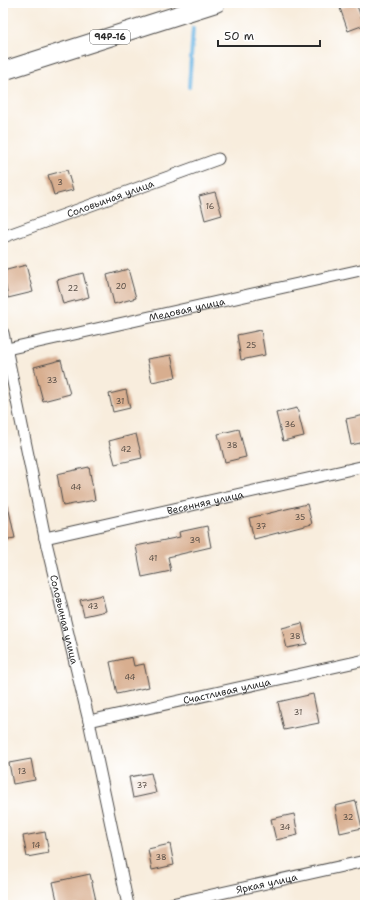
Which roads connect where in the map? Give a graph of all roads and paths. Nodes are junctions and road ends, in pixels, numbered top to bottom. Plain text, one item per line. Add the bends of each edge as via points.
1 (216, 3) edge
2 (3, 71) edge
3 (218, 159) dead end
4 (3, 237) edge
5 (365, 269) edge
6 (3, 333) edge
7 (7, 349) junction
8 (365, 466) edge
9 (45, 538) junction
10 (365, 660) edge
11 (89, 721) junction
12 (365, 861) edge
13 (128, 905) edge
14 (167, 905) edge

1 - 2 main road, 94Р-16
3 - 4 street, Соловьиная улица
5 - 7 street, Медовая улица
6 - 7 street, Соловьиная улица
7 - 9 street, Соловьиная улица
8 - 9 street, Весенняя улица
9 - 11 street, Соловьиная улица
10 - 11 street, Счастливая улица
11 - 13 street, Соловьиная улица
12 - 14 street, Яркая улица

